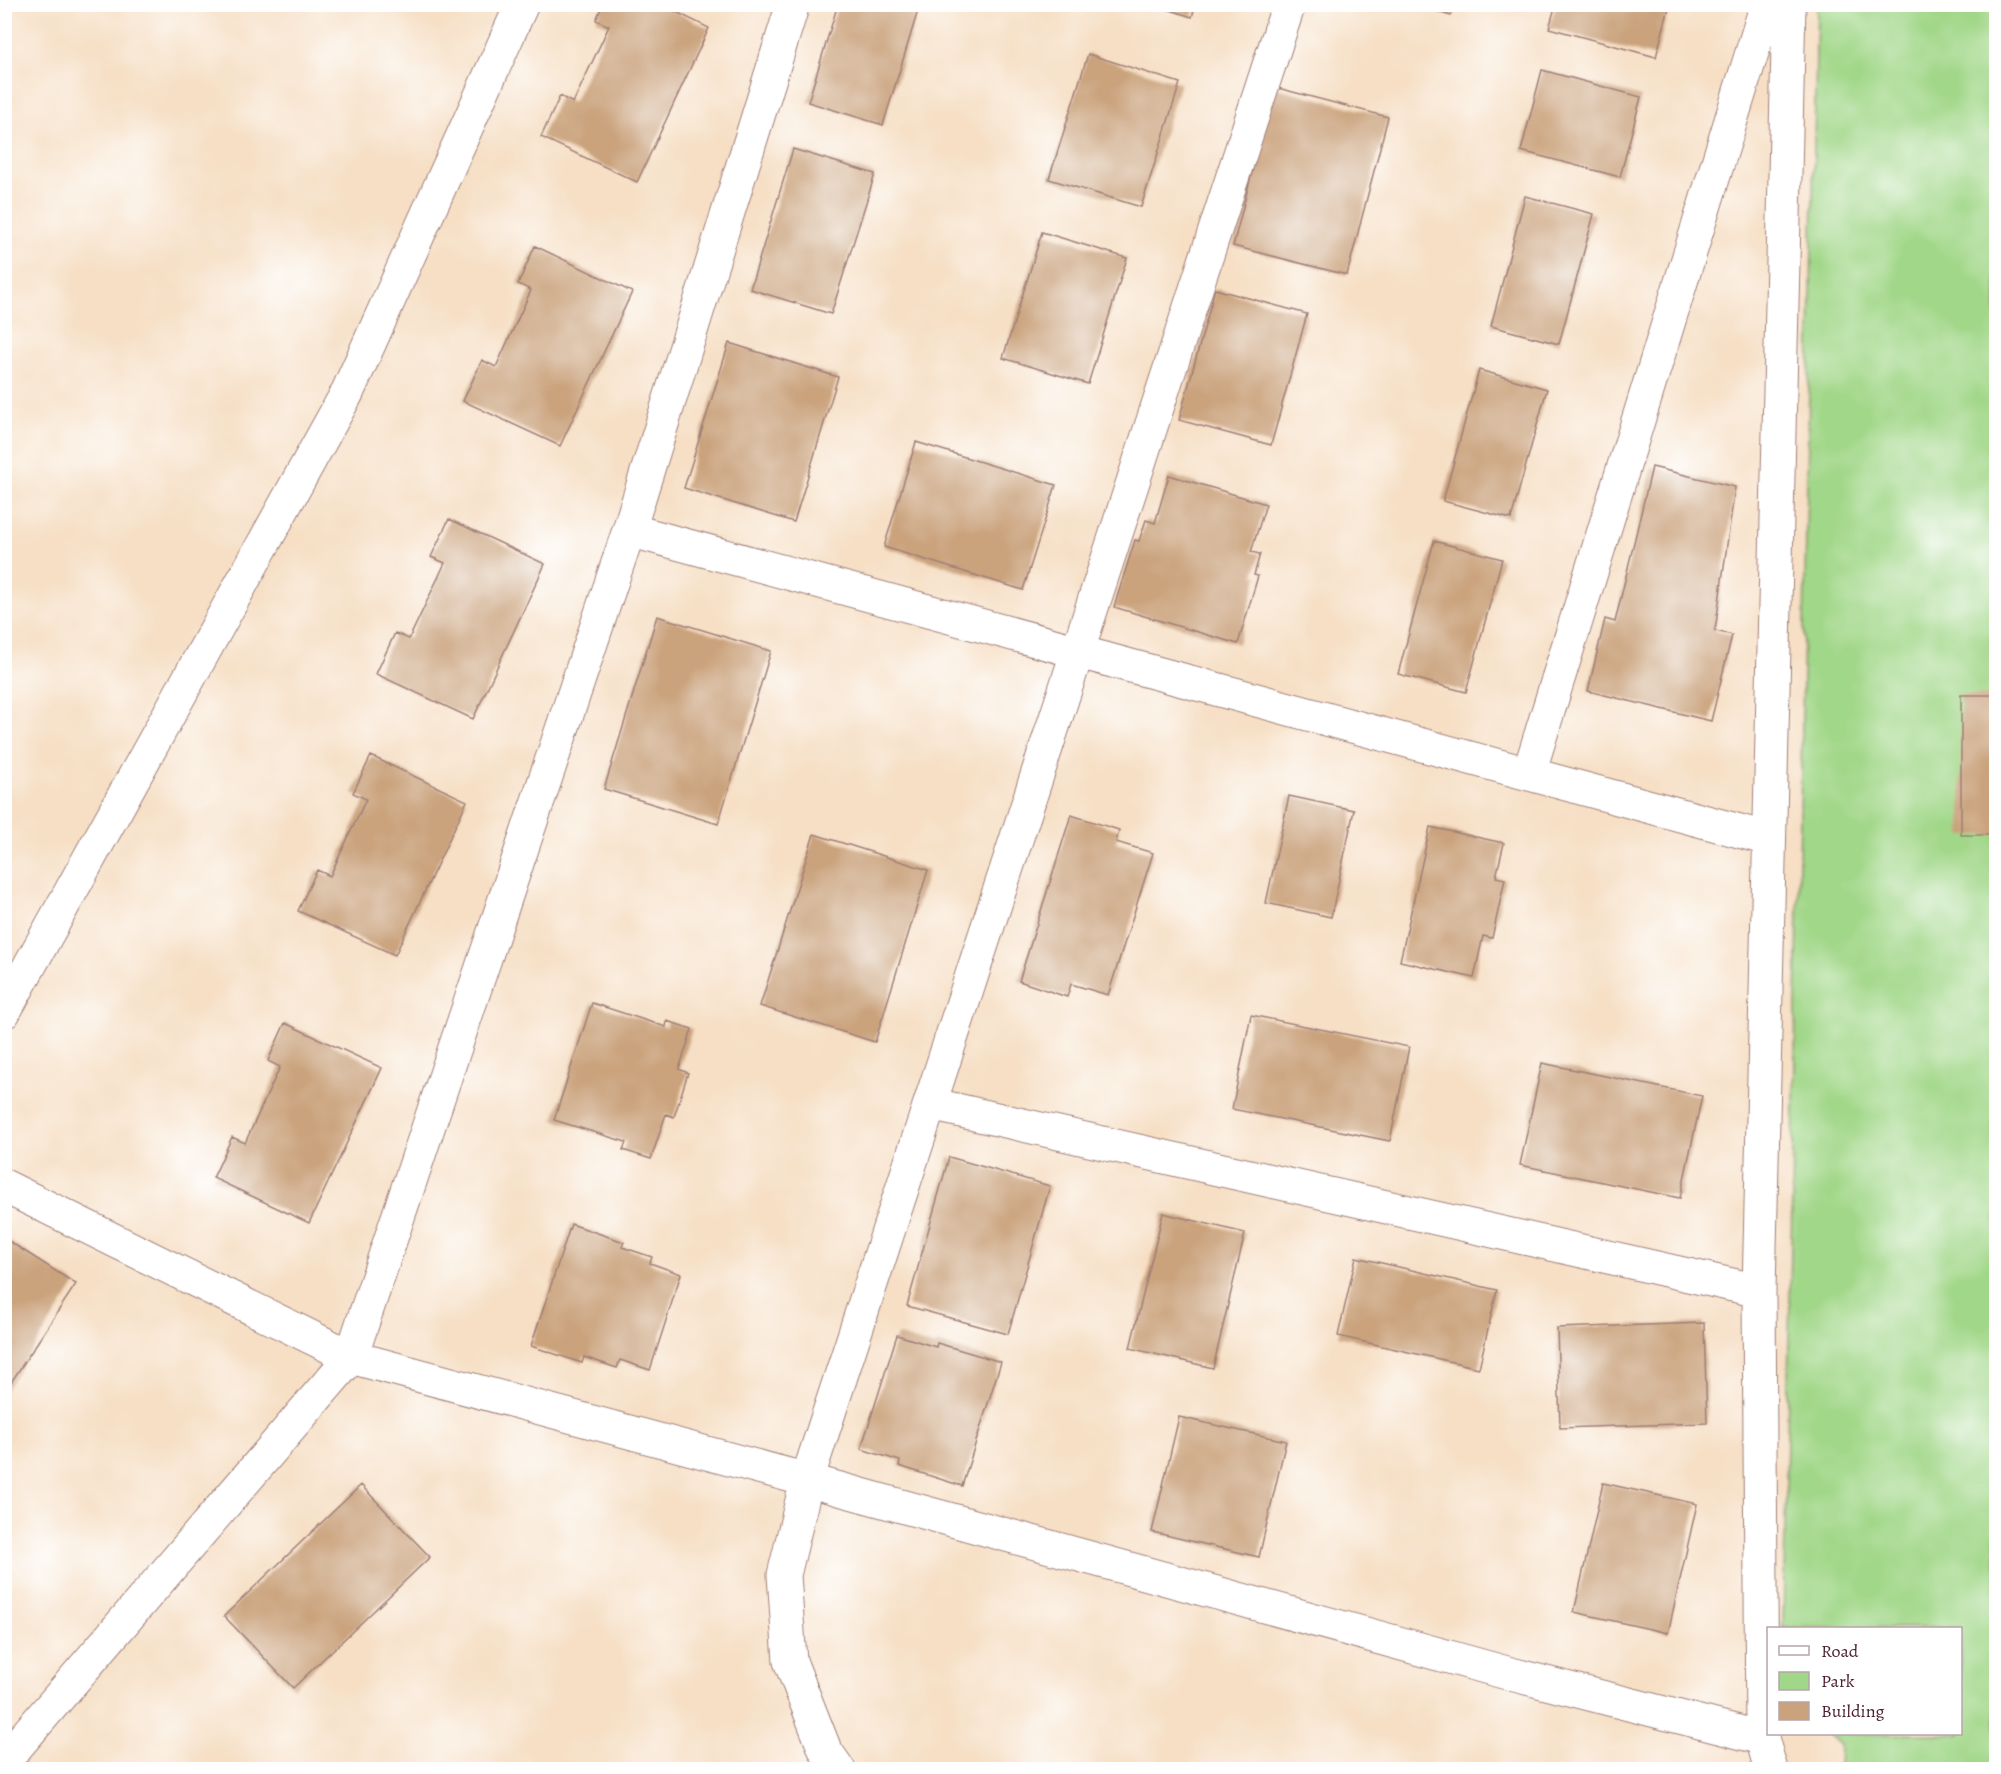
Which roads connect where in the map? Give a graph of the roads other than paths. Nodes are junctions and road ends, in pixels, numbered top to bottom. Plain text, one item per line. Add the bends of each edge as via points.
1 (522, 4) edge
2 (793, 4) edge
3 (1289, 4) edge
4 (1767, 4) edge
5 (1789, 4) edge
6 (629, 530) junction
7 (1079, 652) junction
8 (1529, 773) junction
9 (1770, 838) junction
10 (4, 1012) edge
11 (930, 1104) junction
12 (4, 1186) edge
13 (1759, 1291) junction
14 (351, 1357) junction
15 (807, 1480) junction
16 (1762, 1738) junction
17 (4, 1761) edge
18 (839, 1770) edge
19 (1771, 1770) edge

1 - 10 street via 347,393
2 - 6 street
3 - 7 street
4 - 8 street
5 - 9 street
6 - 7 street
6 - 14 street
7 - 8 street
7 - 11 street
8 - 9 street
9 - 13 street
11 - 13 street
11 - 15 street
12 - 14 street
13 - 16 street
14 - 15 street
14 - 17 street
15 - 16 street via 1507,1673
15 - 18 street via 784,1575 790,1661 825,1750
16 - 19 street

